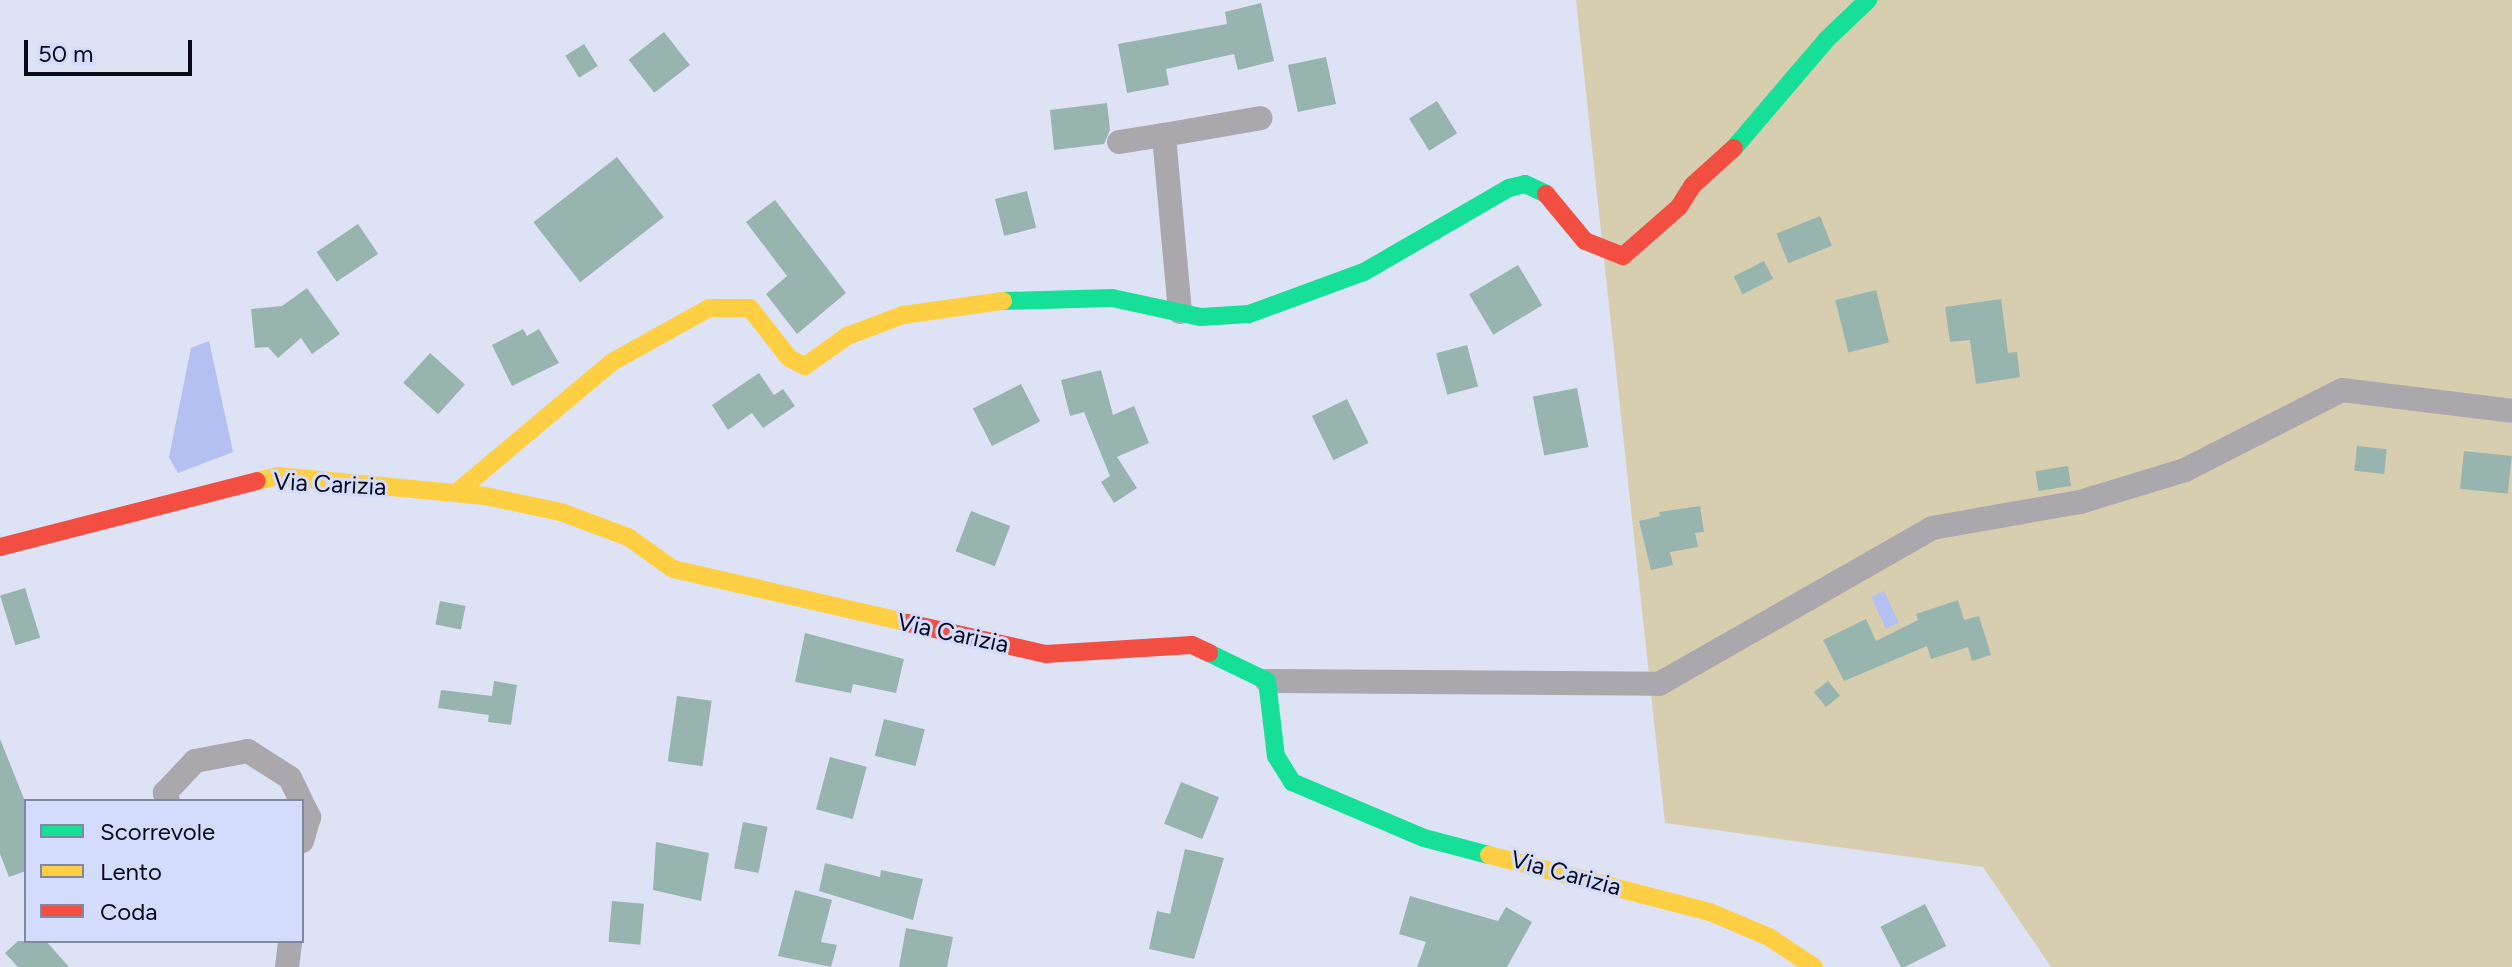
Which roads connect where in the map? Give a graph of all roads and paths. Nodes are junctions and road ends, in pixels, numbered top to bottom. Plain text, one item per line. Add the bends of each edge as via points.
1 (1868, 0) edge
2 (1261, 118) dead end
3 (1164, 135) junction
4 (1119, 142) dead end
5 (1180, 312) junction
6 (2512, 411) edge
7 (456, 493) junction
8 (0, 547) edge
9 (1267, 681) junction
10 (167, 799) edge
11 (300, 799) edge
12 (304, 806) edge
13 (304, 834) edge
14 (290, 943) edge
15 (287, 967) edge
16 (1814, 967) edge

1 - 5 street via 1827,39 1730,152 1693,185 1679,207 1623,256 1585,241 1548,195 1525,184 1487,200 1364,272 1249,314 1201,317
2 - 3 street
3 - 4 street
3 - 5 street
5 - 7 street via 1112,298 976,302 903,315 847,336 805,366 789,358 750,308 709,308 612,362
6 - 9 street via 2342,390 2185,470 2080,502 1932,528 1659,684
7 - 8 street, Via Carizia via 278,476
7 - 9 street, Via Carizia via 561,512 628,537 673,569 765,592 1046,654 1192,645
9 - 16 street, Via Carizia via 1276,756 1292,782 1424,838 1710,912 1769,937
10 - 11 street via 165,793 195,761 248,751 290,778
12 - 13 street via 309,817
14 - 15 street

